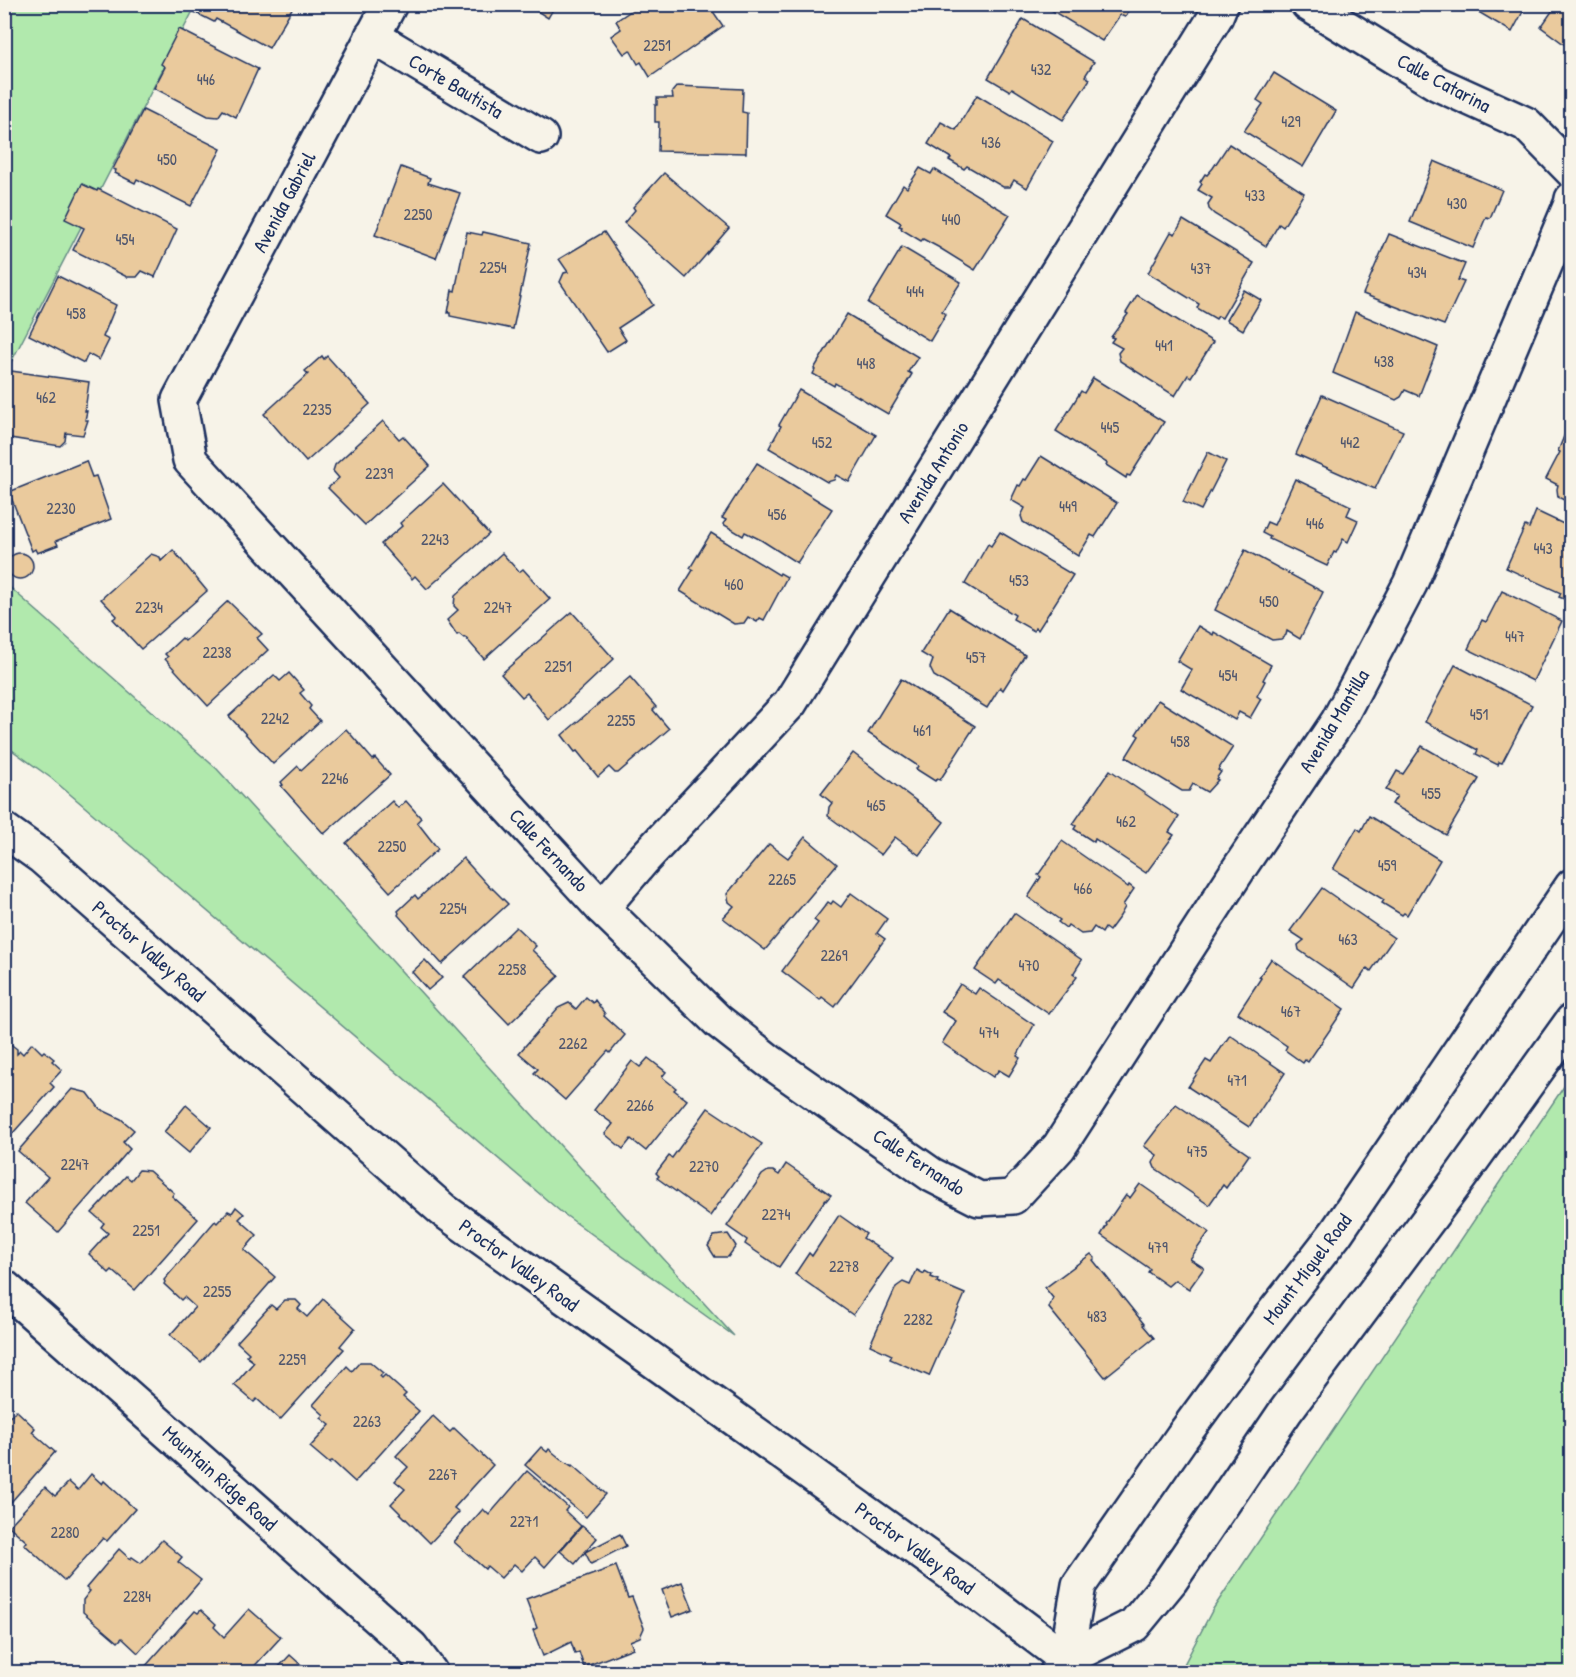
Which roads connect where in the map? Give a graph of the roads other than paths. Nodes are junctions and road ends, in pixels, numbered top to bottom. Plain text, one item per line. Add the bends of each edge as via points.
1 (390, 4) edge
2 (1221, 4) edge
3 (1308, 4) edge
4 (372, 36) junction
5 (540, 136) dead end
6 (1572, 171) edge
7 (1572, 200) edge
8 (179, 400) joint
9 (4, 830) edge
10 (1572, 886) edge
11 (602, 908) junction
12 (1572, 1021) edge
13 (1013, 1197) joint
14 (4, 1287) edge
15 (1062, 1666) edge
16 (430, 1672) edge

1 - 4 street, Avenida Gabriel
2 - 11 street, Avenida Antonio via 790,703
3 - 6 street, Calle Catarina via 1438,84 1526,124
4 - 5 street, Corte Bautista
4 - 8 street, Avenida Gabriel
7 - 13 street, Avenida Mantilla via 1410,584 1338,721 1059,1147
8 - 11 street, Calle Fernando via 190,460
9 - 15 street, Proctor Valley Road via 42,857 443,1210 976,1592
10 - 15 street, Mount Miguel Road via 1336,1233 1078,1585
11 - 13 street, Calle Fernando via 718,1022 769,1061 932,1175 979,1199
12 - 15 street via 1285,1412 1171,1580 1134,1624
14 - 16 street, Mountain Ridge Road via 411,1647

